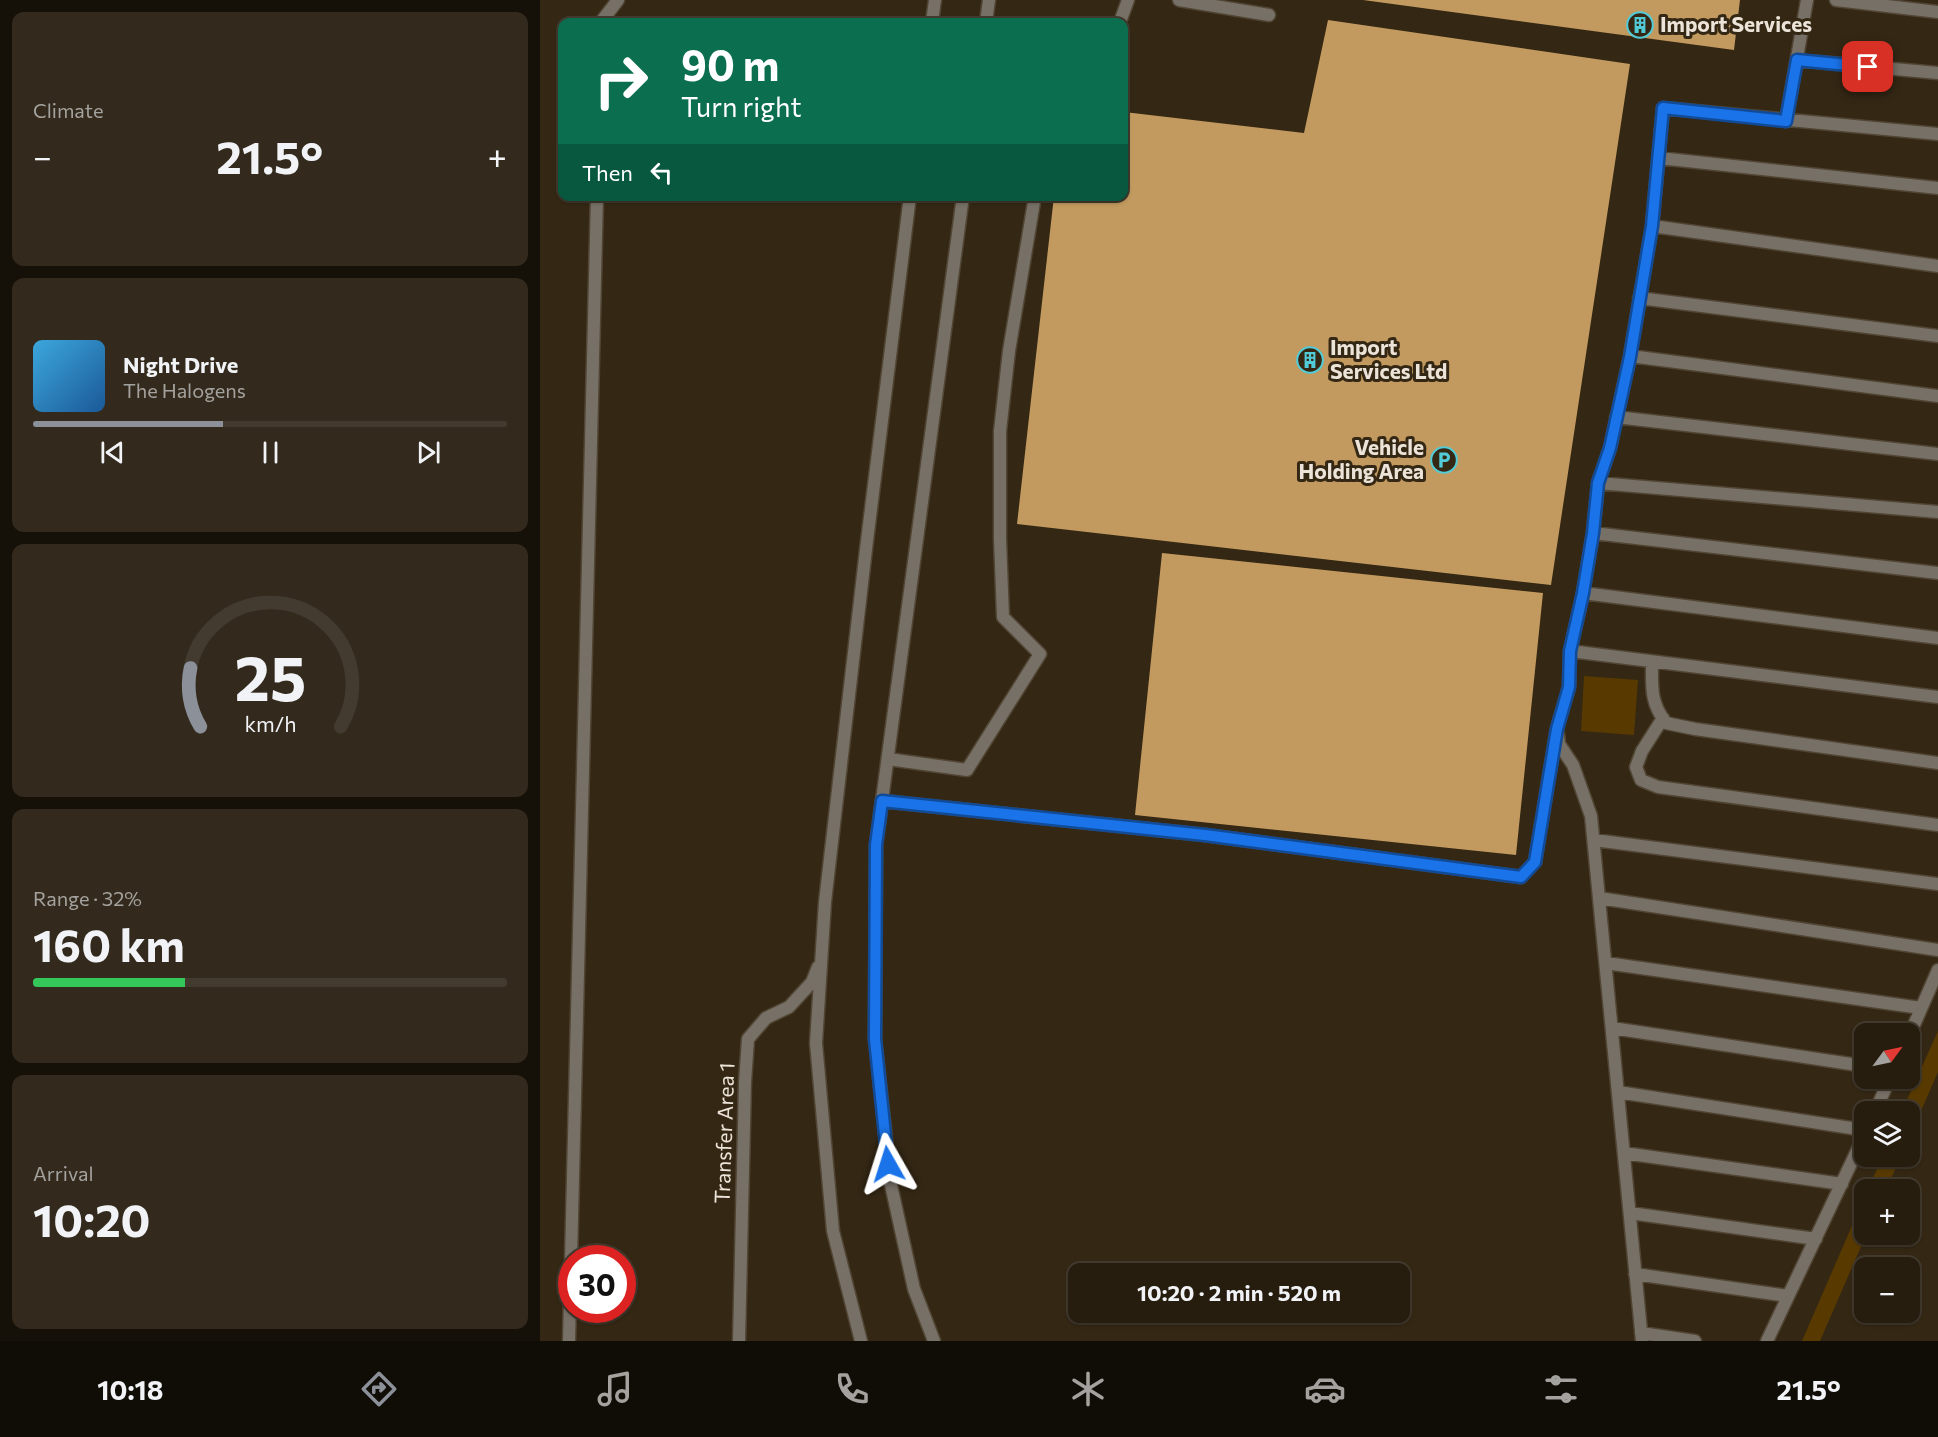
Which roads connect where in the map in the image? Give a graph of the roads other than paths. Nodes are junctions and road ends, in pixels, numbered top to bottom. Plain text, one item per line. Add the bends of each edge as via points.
1 (618, 0) edge
2 (935, 0) edge
3 (989, 0) edge
4 (1128, 0) edge
5 (1179, 0) edge
6 (1807, 0) edge
7 (1836, 0) edge
8 (1938, 12) edge
9 (1269, 15) dead end
10 (604, 18) edge
11 (933, 18) edge
12 (987, 18) edge
13 (1121, 18) edge
14 (1797, 60) junction
15 (1938, 73) edge
16 (1786, 121) junction
17 (1938, 134) edge
18 (1659, 158) junction
19 (1938, 188) edge
20 (597, 201) edge
21 (909, 201) edge
22 (962, 201) edge
23 (1034, 201) edge
24 (1652, 226) junction
25 (1938, 266) edge
26 (1640, 298) junction
27 (1938, 336) edge
28 (1630, 357) junction
29 (1938, 396) edge
30 (1616, 417) junction
31 (1938, 454) edge
32 (1598, 483) junction
33 (1938, 512) edge
34 (1593, 533) junction
35 (1938, 573) edge
36 (1583, 593) junction
37 (1938, 638) edge
38 (1570, 651) junction
39 (1652, 662) junction
40 (1938, 697) edge
41 (1663, 718) junction
42 (1557, 729) junction
43 (888, 759) junction
44 (1938, 763) edge
45 (882, 801) junction
46 (1938, 825) edge
47 (1594, 840) junction
48 (1938, 884) edge
49 (1599, 898) junction
50 (1938, 950) edge
51 (821, 957) junction
52 (1606, 963) junction
53 (1938, 970) edge
54 (1921, 1008) junction
55 (1915, 1023) edge
56 (1612, 1028) junction
57 (1854, 1064) edge
58 (1618, 1092) junction
59 (1854, 1128) edge
60 (1624, 1153) junction
61 (1854, 1158) edge
62 (1842, 1184) junction
63 (1630, 1213) junction
64 (1816, 1239) junction
65 (1635, 1274) junction
66 (1788, 1296) junction
67 (1642, 1337) edge
68 (569, 1341) edge
69 (739, 1341) edge
70 (861, 1341) edge
71 (934, 1341) edge
72 (1695, 1341) edge
73 (1767, 1341) edge

1 - 10 street
2 - 11 street
3 - 12 street
4 - 13 street
5 - 9 street
6 - 14 street
7 - 8 street
14 - 15 street
14 - 16 street
16 - 17 street
16 - 18 street via 1663,108
18 - 19 street
18 - 24 street
20 - 68 street
21 - 51 street
22 - 43 street
23 - 43 street via 1000,431 1000,539 1003,617 1040,654 967,770
24 - 25 street
24 - 26 street
26 - 27 street
26 - 28 street
28 - 29 street
28 - 30 street
30 - 31 street
30 - 32 street
32 - 33 street
32 - 34 street
34 - 35 street
34 - 36 street
36 - 37 street
36 - 38 street
38 - 39 street
38 - 42 street via 1569,687
39 - 40 street
39 - 41 street via 1653,698
41 - 44 street via 1666,723 1695,729
41 - 46 street via 1636,768 1641,780 1658,788
42 - 45 street via 1535,862 1521,877 1205,835
42 - 47 street via 1559,744 1573,765 1591,816
43 - 45 street
45 - 71 street via 876,845 875,1039 891,1185 914,1289
47 - 48 street
47 - 49 street
49 - 50 street
49 - 52 street
51 - 69 street, Transfer Area 1 via 812,982 789,1007 766,1018 748,1039
51 - 70 street via 816,1043 832,1231
52 - 54 street
52 - 56 street
53 - 54 street
54 - 55 street
56 - 57 street
56 - 58 street
58 - 59 street
58 - 60 street
60 - 62 street
60 - 63 street
61 - 62 street
62 - 64 street
63 - 64 street
63 - 65 street
64 - 66 street
65 - 66 street
65 - 67 street
66 - 73 street
67 - 72 street

